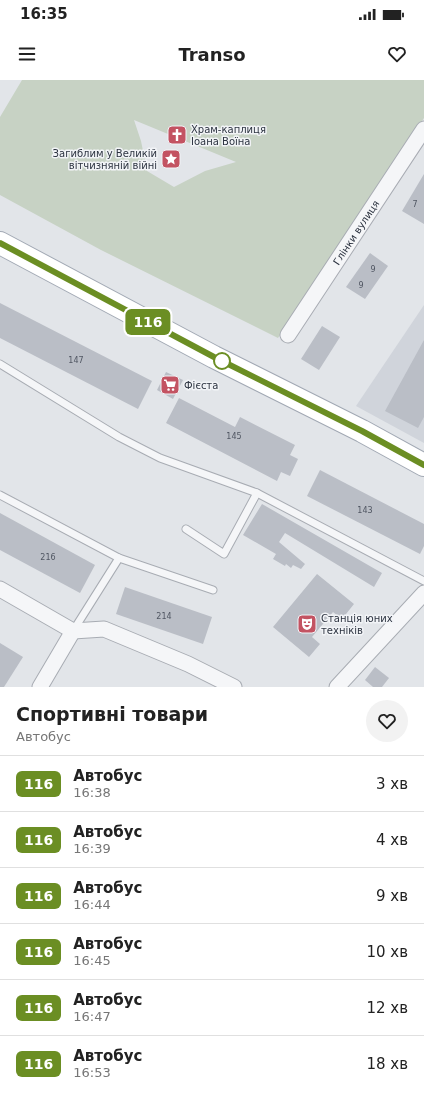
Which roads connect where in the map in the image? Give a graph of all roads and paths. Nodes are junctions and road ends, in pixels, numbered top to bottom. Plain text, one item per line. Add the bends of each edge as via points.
1 (424, 129) edge
2 (0, 244) edge
3 (288, 335) dead end
4 (0, 364) edge
5 (424, 465) edge
6 (257, 493) junction
7 (0, 495) edge
8 (186, 529) dead end
9 (119, 558) junction
10 (424, 581) edge
11 (0, 589) edge
12 (213, 590) dead end
13 (424, 593) edge
14 (73, 631) junction
15 (40, 687) edge
16 (234, 687) edge
17 (337, 687) edge

1 - 3 street, Глінки вулиця
2 - 5 main road
4 - 6 lane via 119,437 153,454
6 - 8 lane via 224,554
6 - 10 lane
7 - 9 lane
9 - 12 lane
9 - 14 lane
11 - 14 street
13 - 17 street
14 - 15 street
14 - 16 street via 104,629 188,664

